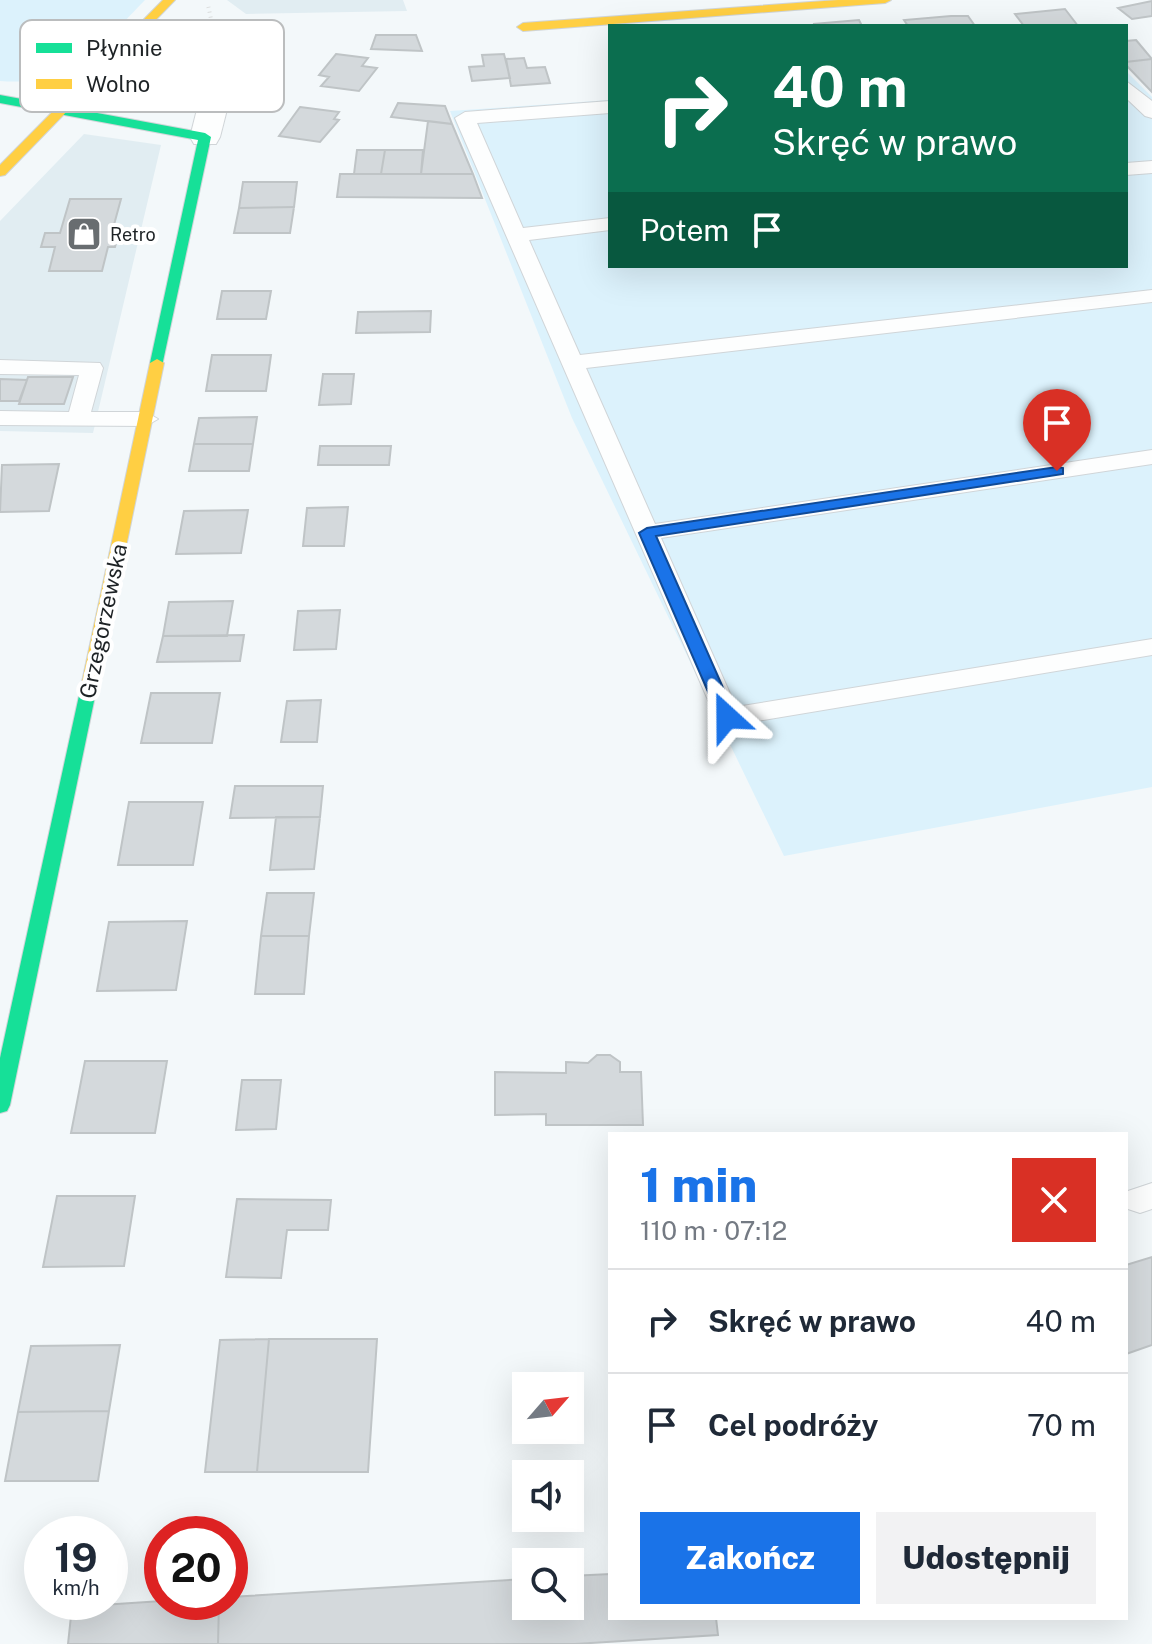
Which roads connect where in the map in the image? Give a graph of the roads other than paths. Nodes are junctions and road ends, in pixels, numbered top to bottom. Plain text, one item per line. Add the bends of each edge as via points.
1 (169, 0) edge
2 (885, 0) edge
3 (149, 20) edge
4 (523, 27) dead end
5 (1128, 89) edge
6 (0, 99) edge
7 (20, 103) edge
8 (608, 107) edge
9 (58, 112) edge
10 (69, 112) edge
11 (211, 112) edge
12 (1152, 112) edge
13 (205, 137) junction
14 (1152, 167) edge
15 (1128, 169) edge
16 (0, 172) edge
17 (608, 224) edge
18 (516, 235) junction
19 (1152, 296) edge
20 (573, 363) junction
21 (0, 367) edge
22 (0, 418) edge
23 (78, 419) junction
24 (146, 419) junction
25 (1152, 457) edge
26 (647, 533) junction
27 (1152, 647) edge
28 (0, 1105) edge

1 - 3 street
2 - 4 street
5 - 12 lane
6 - 7 street
8 - 18 lane via 465,118
9 - 16 street
10 - 13 street
11 - 13 street, Grzegorzewska
13 - 24 street, Grzegorzewska
14 - 15 lane
17 - 18 lane
18 - 20 lane
19 - 20 lane
20 - 26 lane
21 - 23 lane via 92,368
22 - 23 lane
23 - 24 lane
24 - 28 street, Grzegorzewska
25 - 26 lane
26 - 27 lane via 727,717

